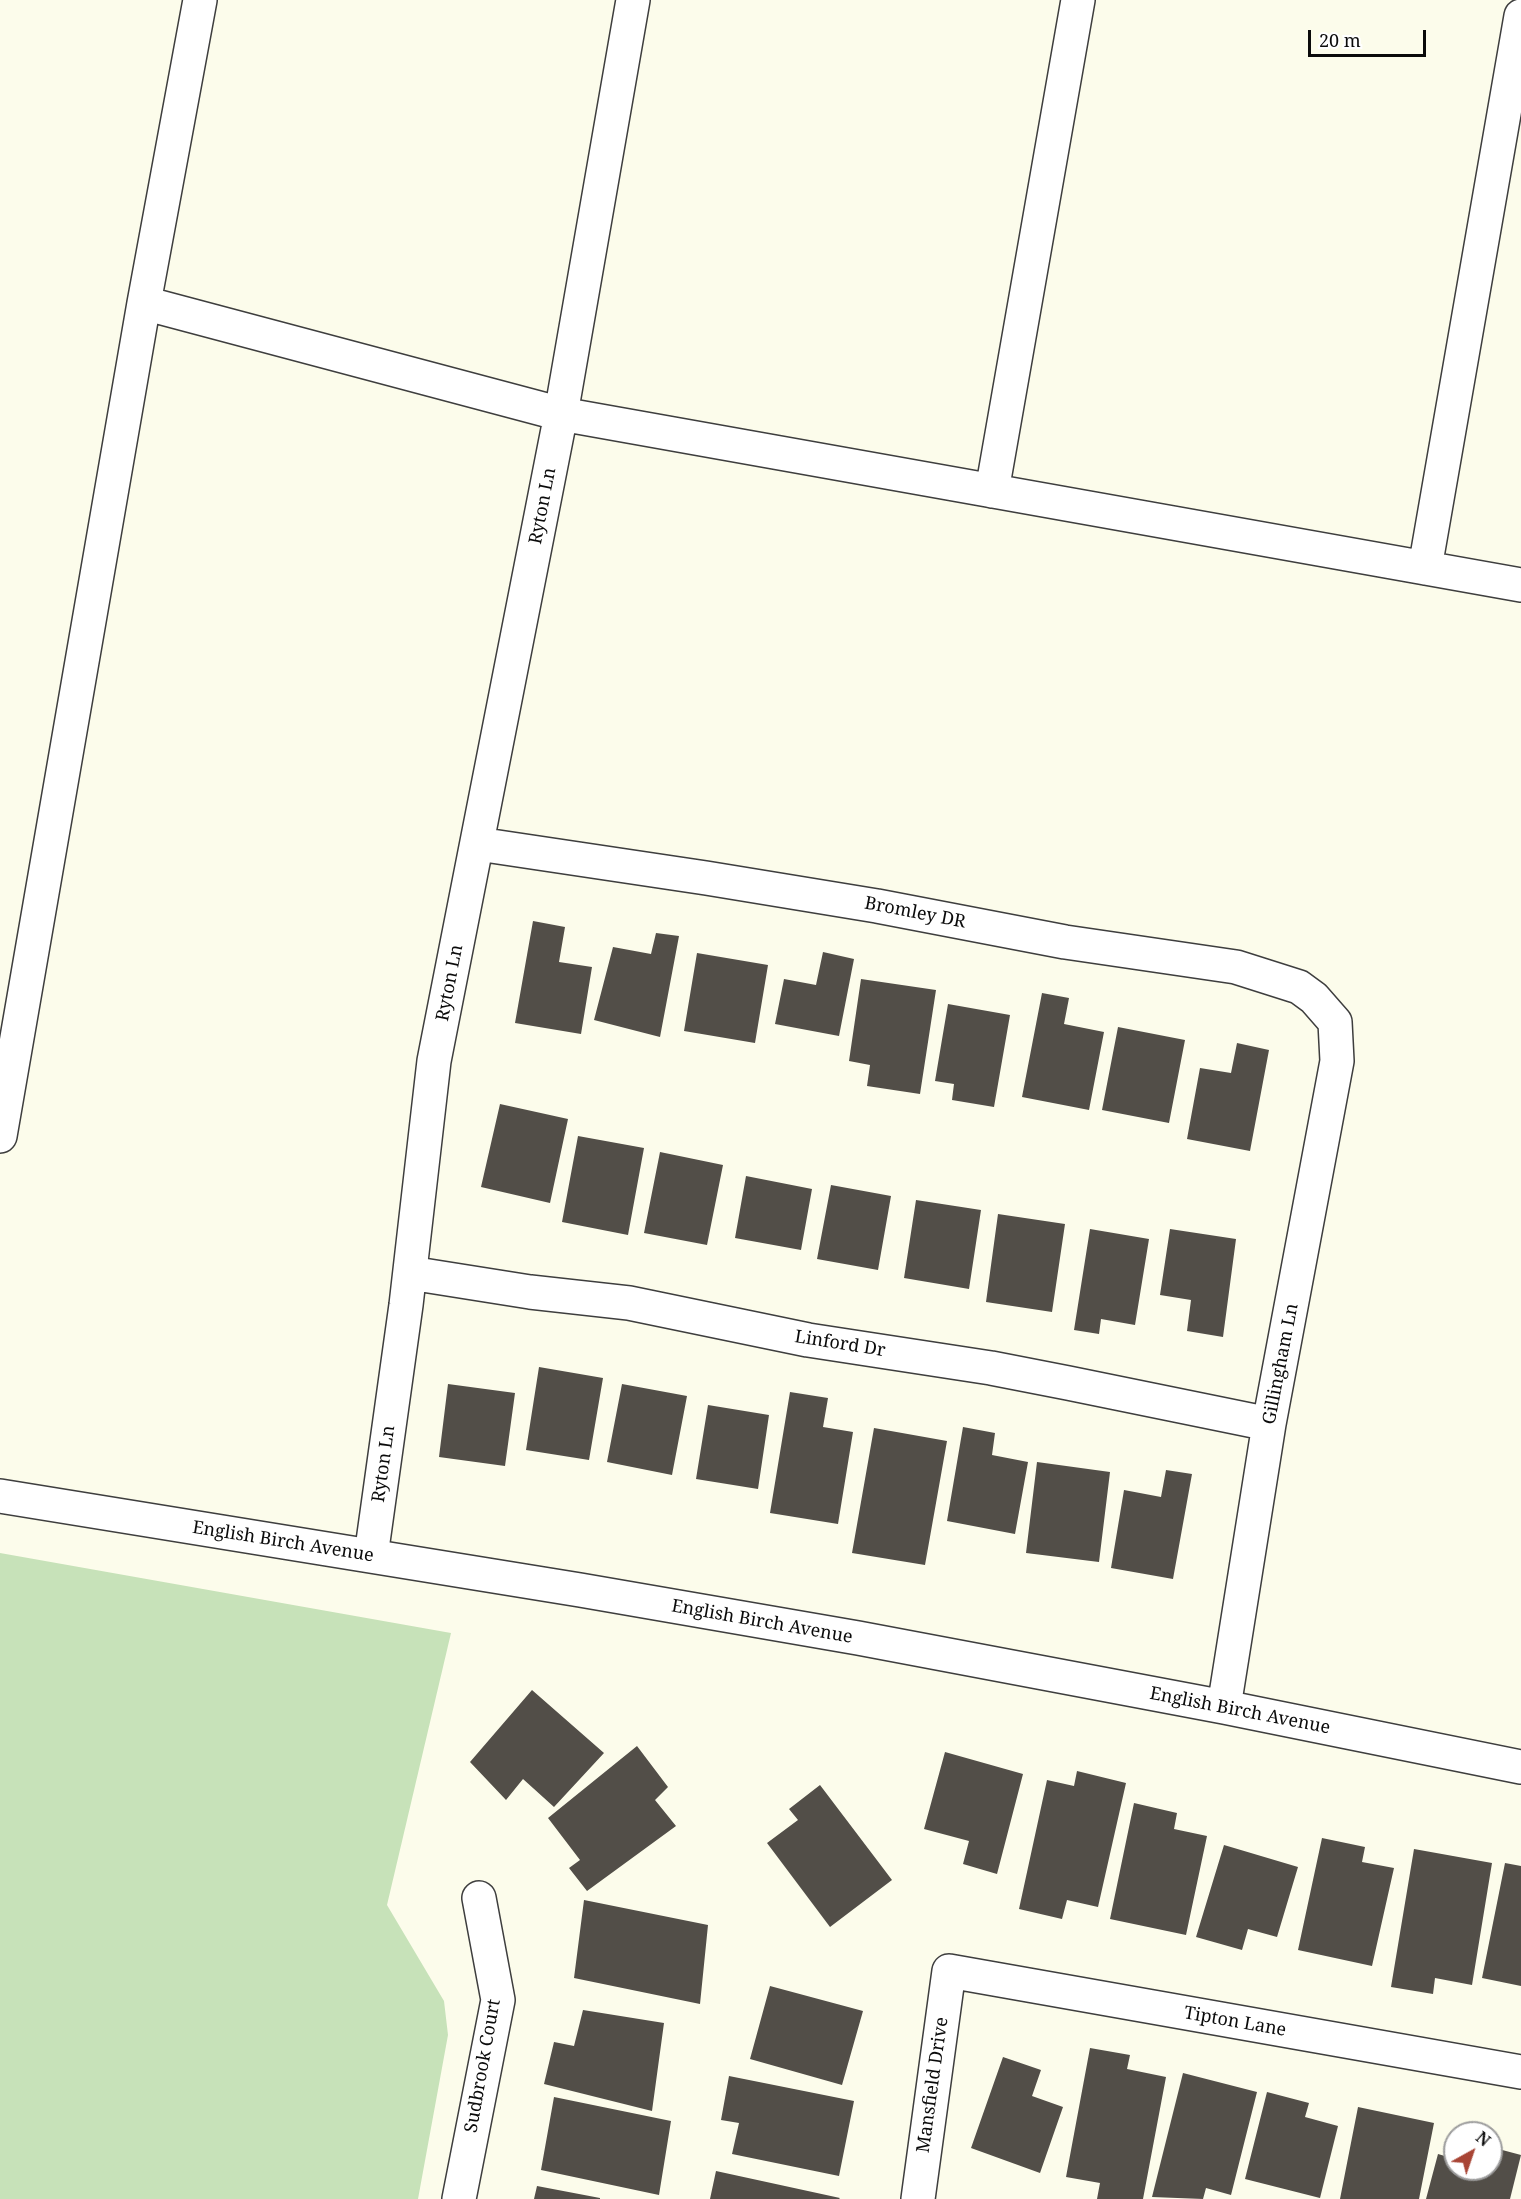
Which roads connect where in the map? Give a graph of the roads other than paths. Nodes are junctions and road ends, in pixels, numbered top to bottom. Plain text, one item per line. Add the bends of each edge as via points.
1 (200, 0) edge
2 (633, 0) edge
3 (1078, 0) edge
4 (1521, 16) edge
5 (144, 303) junction
6 (561, 414) junction
7 (992, 491) junction
8 (1425, 568) junction
9 (1521, 585) edge
10 (478, 844) junction
11 (1335, 1022) joint
12 (0, 1136) edge
13 (410, 1274) junction
14 (1269, 1425) junction
15 (0, 1496) edge
16 (371, 1556) junction
17 (1224, 1707) junction
18 (1521, 1767) edge
19 (479, 1898) dead end
20 (949, 1971) joint
21 (1521, 2072) edge
22 (459, 2199) edge
23 (918, 2199) edge

1 - 5 street
2 - 6 street, Ryton Ln
3 - 7 street
4 - 8 street
5 - 6 street
5 - 12 street
6 - 7 street
6 - 10 street, Ryton Ln
7 - 8 street
8 - 9 street
10 - 11 street, Bromley DR via 1236,967 1299,987
10 - 13 street, Ryton Ln via 434,1061
11 - 14 street, Gillingham Ln via 1337,1061
13 - 14 street, Linford Dr via 629,1303 808,1340 1002,1370
13 - 16 street, Ryton Ln
14 - 17 street, Gillingham Ln
15 - 16 street, English Birch Avenue
16 - 17 street, English Birch Avenue via 846,1636
17 - 18 street, English Birch Avenue
19 - 22 street, Sudbrook Court via 498,2000
20 - 21 street, Tipton Lane
20 - 23 street, Mansfield Drive

